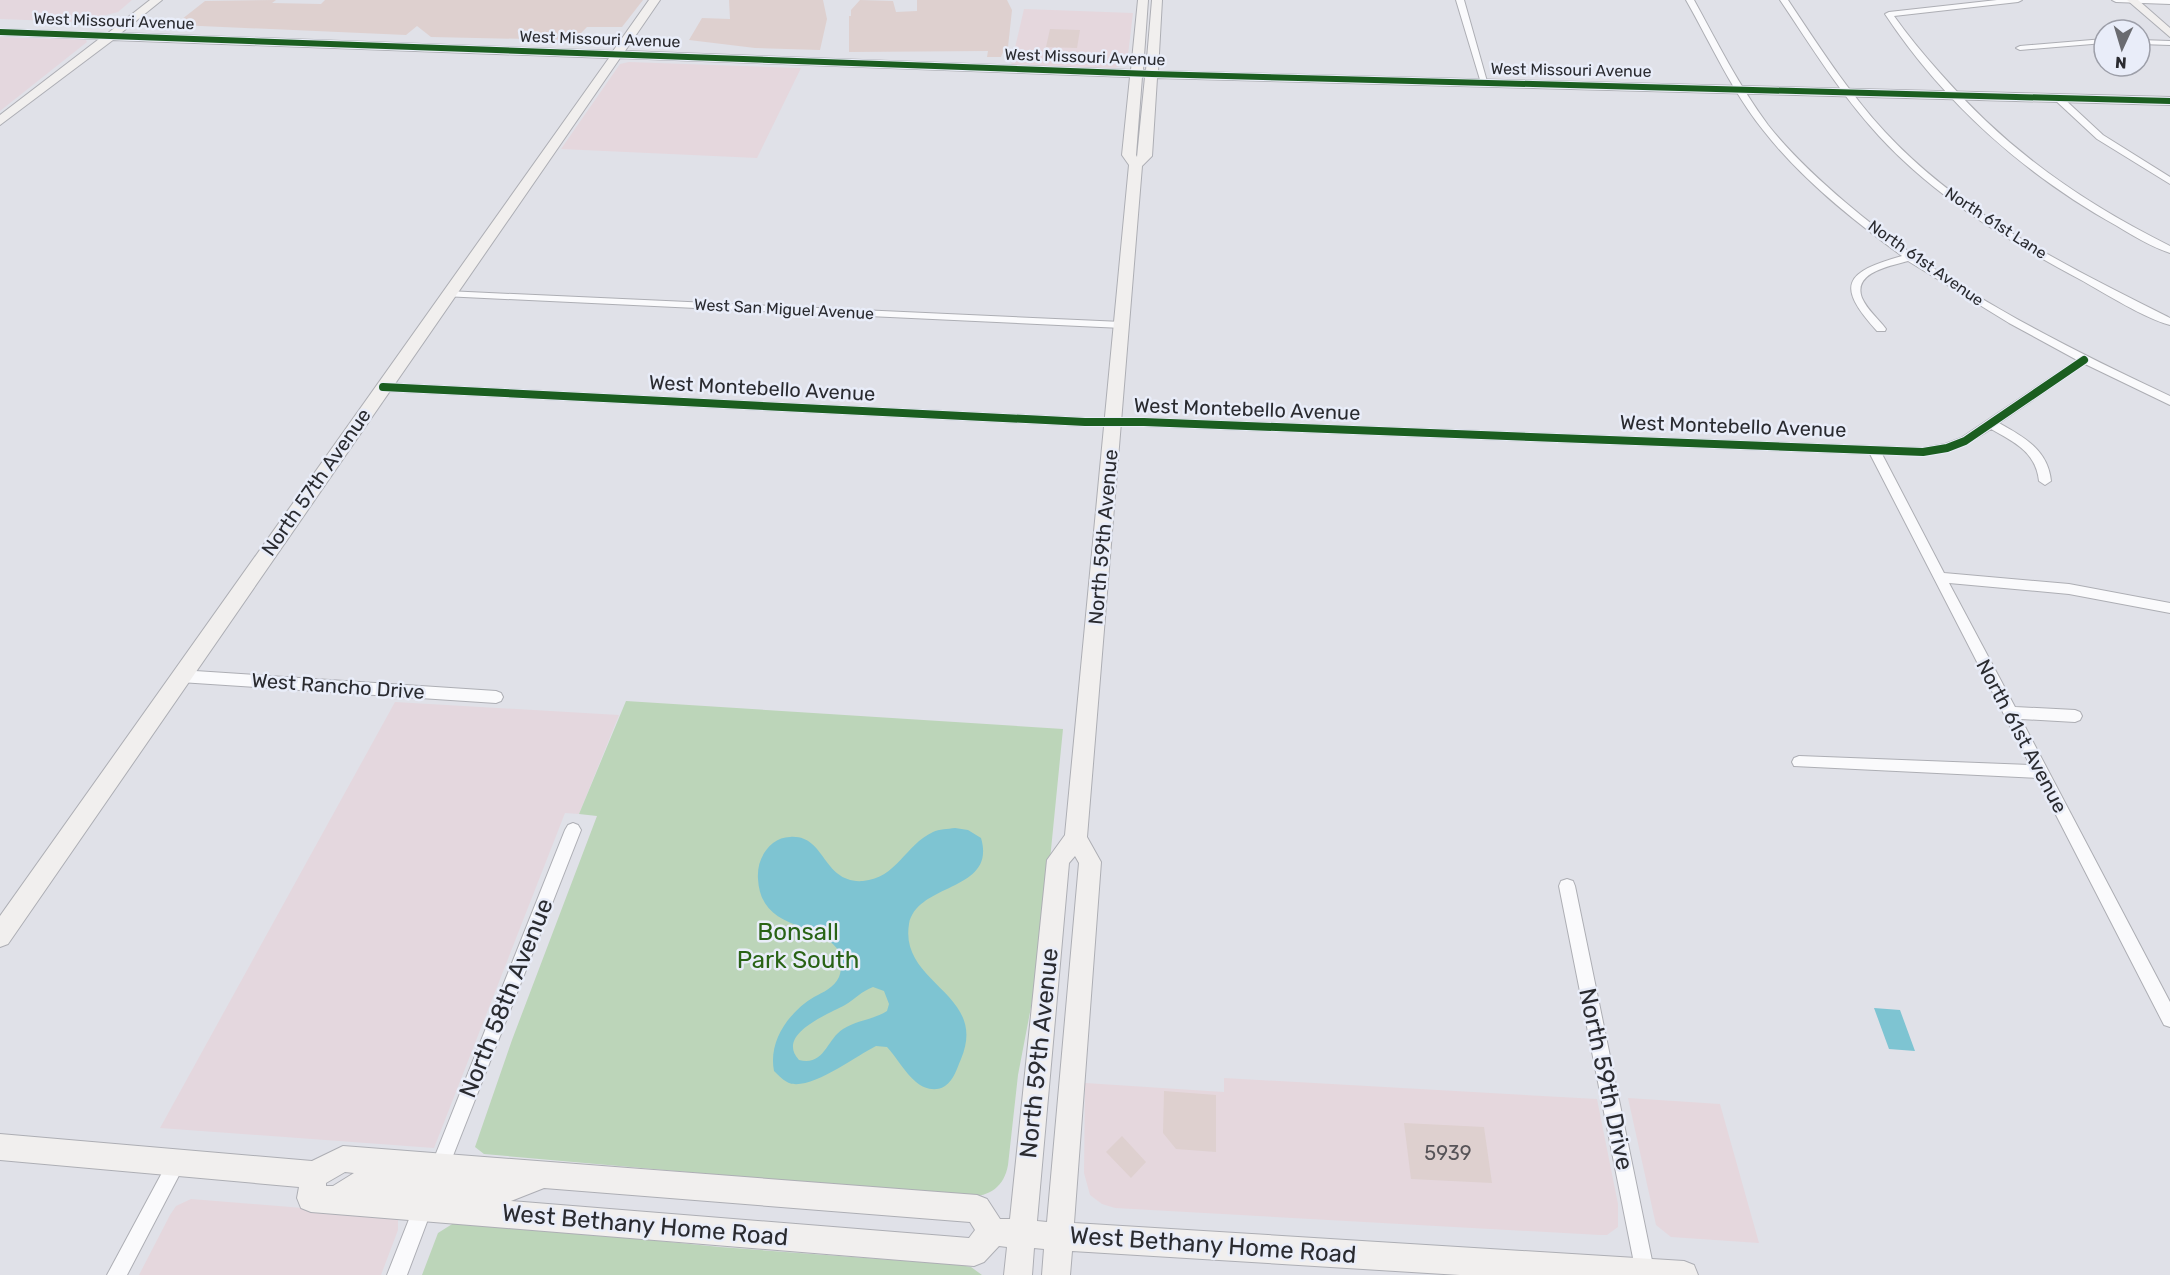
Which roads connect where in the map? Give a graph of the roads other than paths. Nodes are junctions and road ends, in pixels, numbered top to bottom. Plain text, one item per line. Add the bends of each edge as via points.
1 (157, 0) edge
2 (655, 0) edge
3 (1143, 0) edge
4 (1157, 0) edge
5 (1460, 0) edge
6 (1690, 0) edge
7 (1784, 0) edge
8 (2018, 0) edge
9 (2116, 0) edge
10 (2132, 0) edge
11 (2170, 2) edge
12 (0, 32) edge
13 (2170, 34) edge
14 (110, 36) junction
15 (2092, 42) edge
16 (2152, 42) edge
17 (2170, 42) edge
18 (2020, 48) dead end
19 (617, 55) junction
20 (1136, 74) junction
21 (1152, 74) junction
22 (1485, 83) junction
23 (1742, 89) junction
24 (1848, 92) junction
25 (1953, 95) junction
26 (2058, 98) junction
27 (2170, 101) edge
28 (0, 121) edge
29 (1136, 165) junction
30 (2170, 182) edge
31 (1834, 197) junction
32 (1818, 199) dead end
33 (2170, 250) edge
34 (1911, 257) junction
35 (447, 294) junction
36 (2170, 322) edge
37 (1122, 325) junction
38 (1881, 329) dead end
39 (2084, 360) junction
40 (383, 387) junction
41 (2170, 401) edge
42 (1113, 423) junction
43 (1992, 423) junction
44 (1874, 452) junction
45 (2045, 482) dead end
46 (1939, 577) junction
47 (2170, 608) edge
48 (180, 676) junction
49 (496, 697) dead end
50 (2009, 713) junction
51 (2075, 716) dead end
52 (1799, 762) dead end
53 (2041, 772) junction
54 (573, 830) dead end
55 (1076, 838) junction
56 (1567, 886) dead end
57 (0, 936) edge
58 (2170, 1019) edge
59 (0, 1147) edge
60 (177, 1162) junction
61 (440, 1166) junction
62 (314, 1174) junction
63 (541, 1175) junction
64 (339, 1200) junction
65 (424, 1206) junction
66 (993, 1232) junction
67 (1022, 1233) junction
68 (1058, 1235) junction
69 (1646, 1273) junction
70 (117, 1275) edge
71 (398, 1275) edge
72 (1018, 1275) edge
73 (1056, 1275) edge
74 (1684, 1275) edge

1 - 14 street
2 - 19 street, North 57th Avenue
3 - 20 street, North 59th Avenue
4 - 21 street, North 59th Avenue
5 - 22 street
6 - 23 street, North 61st Avenue
7 - 24 street, North 61st Lane
8 - 25 street via 1888,14
9 - 10 street
10 - 11 street
10 - 13 street
12 - 14 street, West Missouri Avenue
14 - 19 street, West Missouri Avenue
14 - 28 street
15 - 18 street
16 - 17 street
19 - 20 street, West Missouri Avenue
19 - 35 street, North 57th Avenue
20 - 21 street, West Missouri Avenue
20 - 29 street, North 59th Avenue via 1129,154
21 - 22 street, West Missouri Avenue
21 - 29 street, North 59th Avenue via 1145,156
22 - 23 street, West Missouri Avenue
23 - 24 street, West Missouri Avenue
23 - 31 street, North 61st Avenue via 1778,142
24 - 25 street, West Missouri Avenue
24 - 36 street, North 61st Lane via 1897,150 1979,216
25 - 26 street, West Missouri Avenue
25 - 33 street via 1983,128 2037,172 2085,205
26 - 27 street, West Missouri Avenue
26 - 30 street via 2100,137
29 - 37 street, North 59th Avenue
31 - 32 street
31 - 34 street, North 61st Avenue
34 - 38 street via 1868,269 1858,277 1855,287 1859,300
34 - 39 street, North 61st Avenue via 1998,314
35 - 37 street, West San Miguel Avenue
35 - 40 street, North 57th Avenue
37 - 42 street, North 59th Avenue
39 - 41 street
39 - 43 street, West Montebello Avenue
40 - 42 street, West Montebello Avenue
40 - 48 street, North 57th Avenue
42 - 44 street, West Montebello Avenue via 1771,445
42 - 55 street, North 59th Avenue
43 - 44 street, West Montebello Avenue via 1947,448
43 - 45 street via 2037,454 2045,465
44 - 46 street, North 61st Avenue
46 - 47 street via 2059,587
46 - 50 street, North 61st Avenue
48 - 49 street, West Rancho Drive
48 - 57 street, North 57th Avenue
50 - 51 street
50 - 53 street, North 61st Avenue
52 - 53 street
53 - 58 street, North 61st Avenue
54 - 61 street, North 58th Avenue
55 - 67 street, North 59th Avenue via 1058,861
55 - 68 street, North 59th Avenue via 1090,862
56 - 69 street, North 59th Drive
59 - 60 street
60 - 62 street
60 - 70 street
61 - 62 street, West Bethany Home Road via 343,1159
61 - 63 street, West Bethany Home Road
61 - 64 street via 421,1182 366,1181
62 - 64 street, West Bethany Home Road via 311,1198
63 - 65 street via 504,1189 445,1189 429,1198
63 - 66 street, West Bethany Home Road via 977,1209
64 - 65 street, West Bethany Home Road
65 - 66 street, West Bethany Home Road via 974,1252
65 - 71 street
66 - 67 street, West Bethany Home Road
67 - 68 street, West Bethany Home Road
67 - 72 street, North 59th Avenue
68 - 69 street, West Bethany Home Road
68 - 73 street, North 59th Avenue
69 - 74 street, West Bethany Home Road

